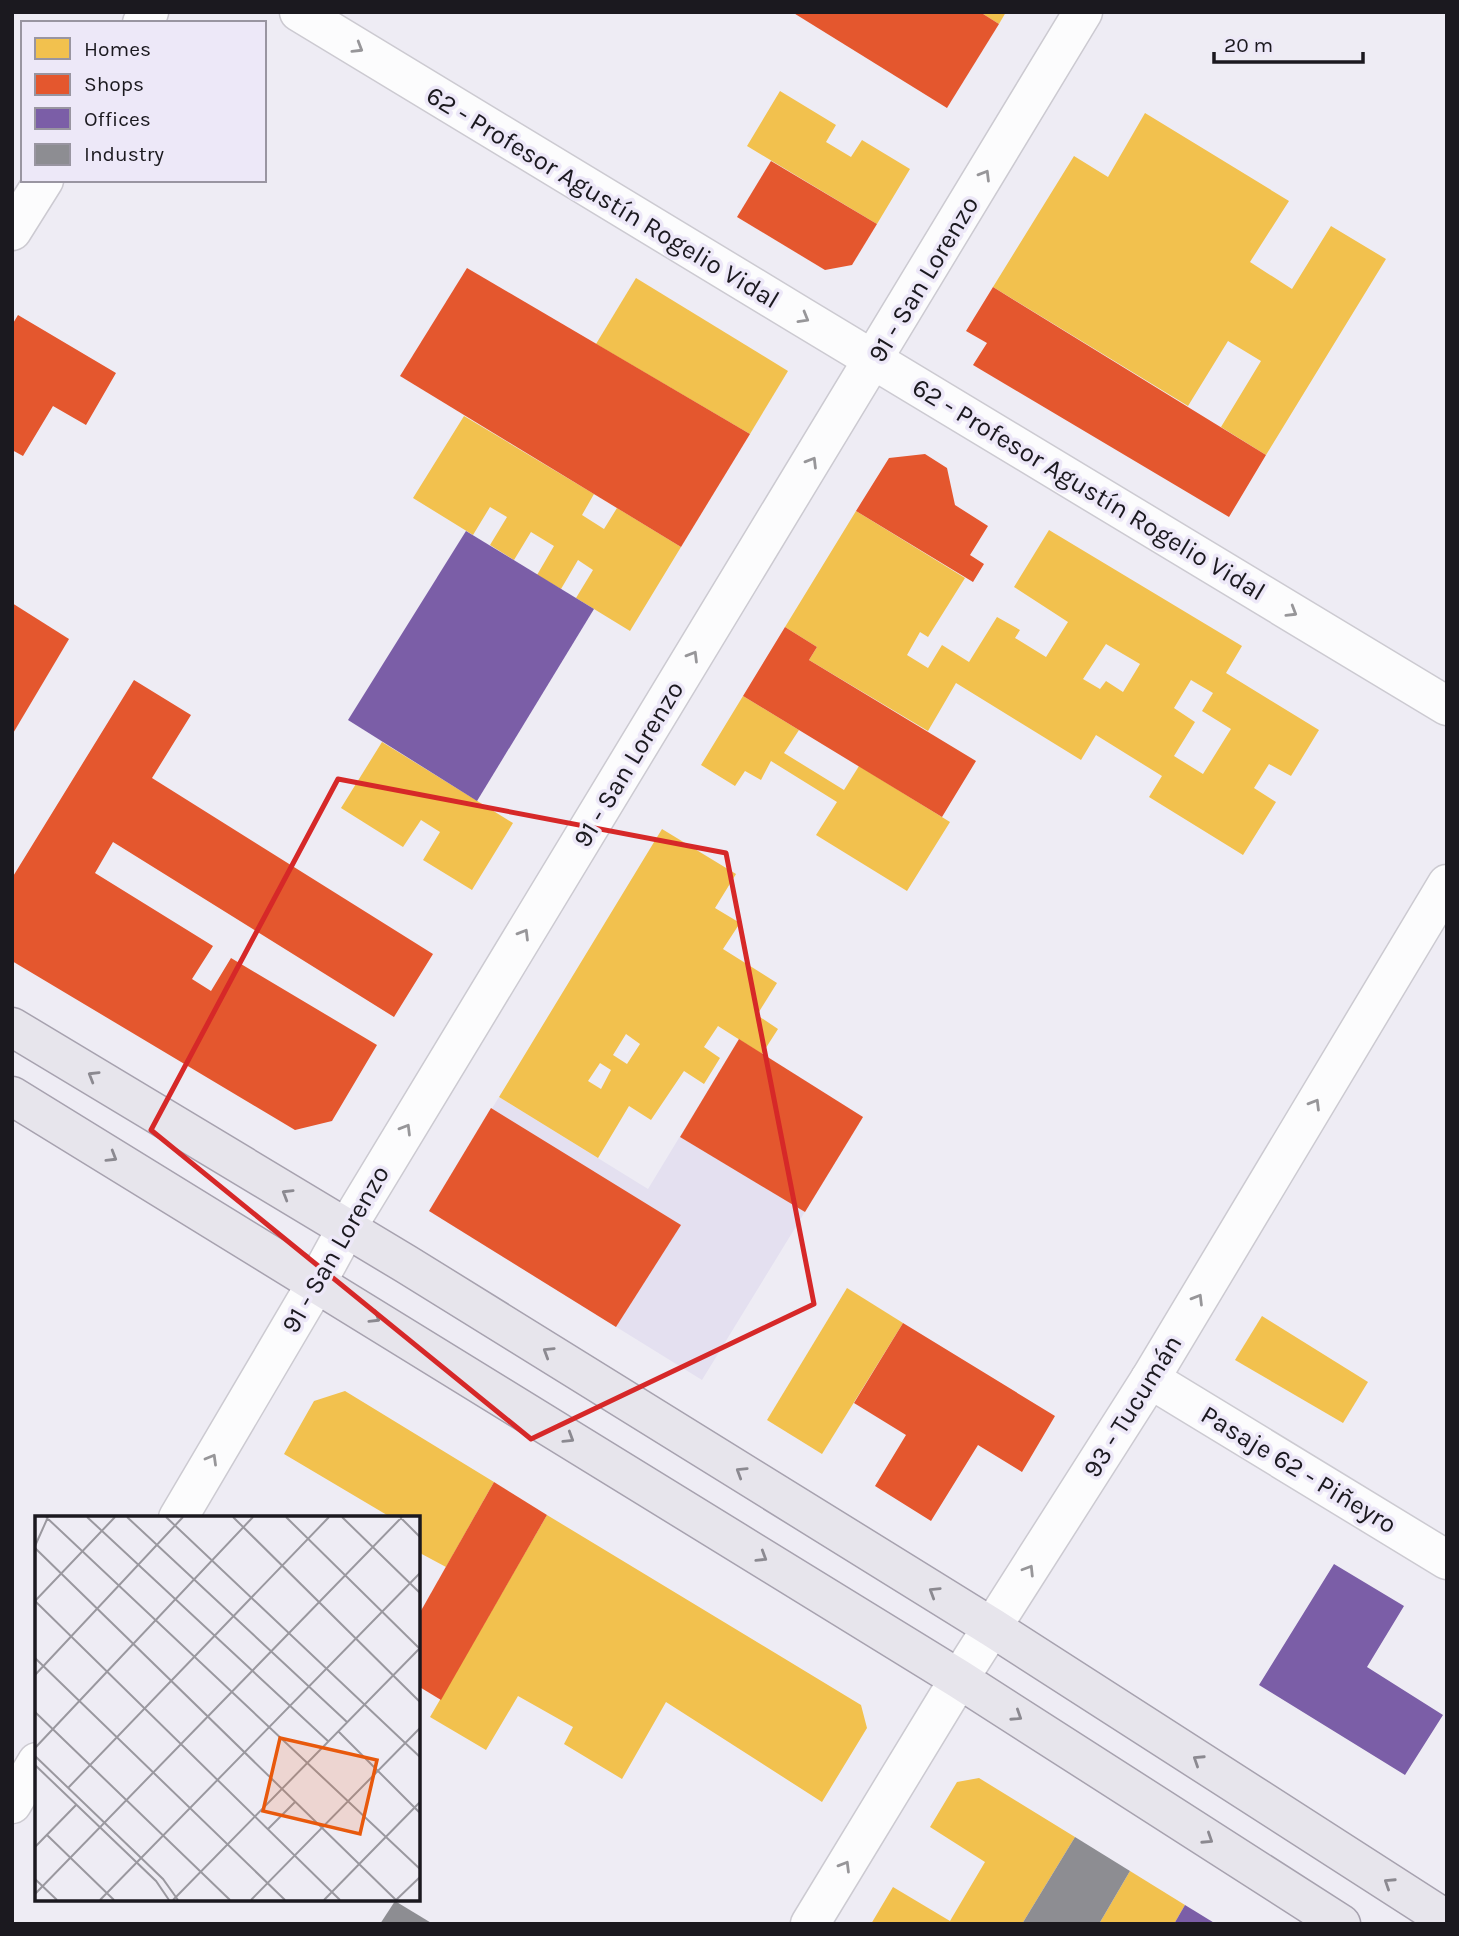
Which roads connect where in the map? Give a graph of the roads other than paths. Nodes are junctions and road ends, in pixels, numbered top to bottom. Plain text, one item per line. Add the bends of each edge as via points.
1 (299, 12) edge
2 (1083, 12) edge
3 (43, 182) edge
4 (12, 231) edge
5 (874, 360) junction
6 (1447, 706) edge
7 (1447, 884) edge
8 (12, 1027) edge
9 (12, 1096) edge
10 (346, 1229) junction
11 (317, 1282) junction
12 (1150, 1379) junction
13 (179, 1516) edge
14 (1447, 1560) edge
15 (992, 1628) junction
16 (959, 1679) junction
17 (35, 1765) edge
18 (12, 1804) edge
19 (1447, 1920) edge
20 (810, 1924) edge
21 (1341, 1924) edge

1 -> 5 street, 62 - Profesor Agustín Rogelio Vidal
5 -> 2 street, 91 - San Lorenzo
3 - 4 street
5 -> 6 street, 62 - Profesor Agustín Rogelio Vidal
10 -> 5 street, 91 - San Lorenzo
12 -> 7 street, 93 - Tucumán
10 -> 8 main road
9 -> 11 main road
10 - 11 street, 91 - San Lorenzo
15 -> 10 main road
13 -> 11 street, 91 - San Lorenzo
11 -> 16 main road
12 - 14 street, Pasaje 62 - Piñeyro
15 -> 12 street, 93 - Tucumán
15 - 16 street, 93 - Tucumán
19 -> 15 main road
20 -> 16 street, 93 - Tucumán
16 -> 21 main road
17 - 18 street

